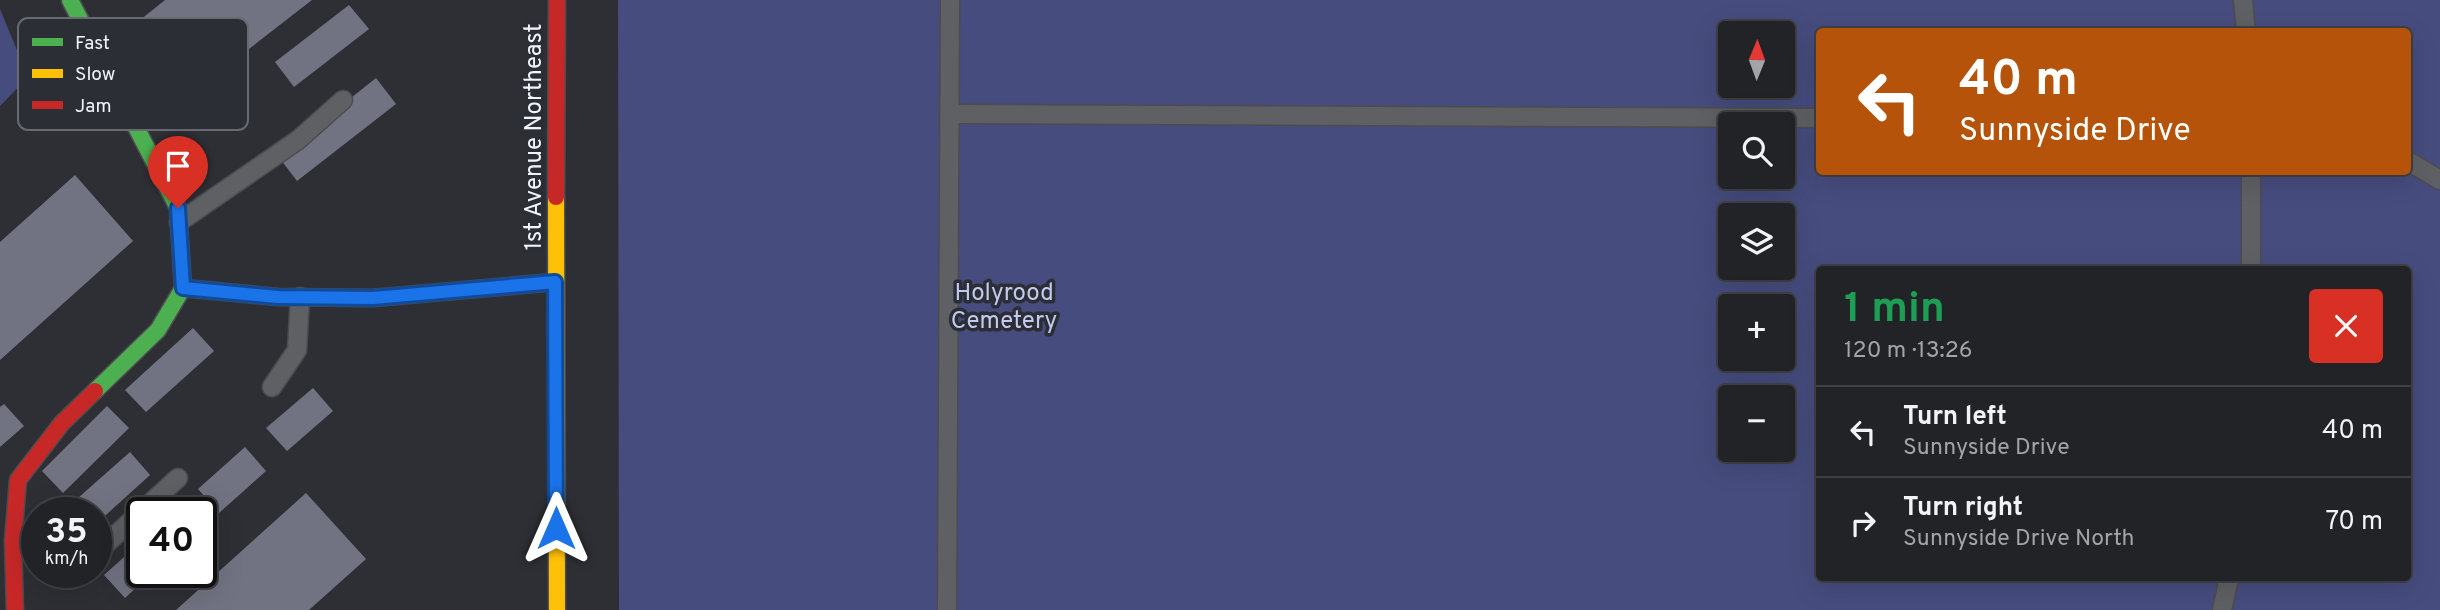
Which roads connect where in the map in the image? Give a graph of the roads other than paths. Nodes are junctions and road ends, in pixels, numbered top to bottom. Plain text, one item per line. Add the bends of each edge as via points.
1 (70, 0) edge
2 (557, 0) edge
3 (950, 0) edge
4 (2243, 0) edge
5 (79, 18) edge
6 (2246, 28) edge
7 (343, 100) dead end
8 (950, 114) junction
9 (1816, 118) edge
10 (138, 130) edge
11 (2411, 163) edge
12 (2251, 175) edge
13 (2440, 180) edge
14 (179, 222) junction
15 (2251, 266) edge
16 (555, 282) junction
17 (183, 288) junction
18 (300, 297) junction
19 (272, 387) dead end
20 (178, 478) dead end
21 (112, 538) edge
22 (21, 571) edge
23 (14, 572) junction
24 (2228, 581) edge
25 (15, 610) edge
26 (557, 610) edge
27 (947, 610) edge
28 (2222, 610) edge

1 - 5 street
2 - 16 street, 1st Avenue Northeast
3 - 8 lane
4 - 6 lane
7 - 14 lane via 298,140
8 - 9 lane
8 - 27 lane
10 - 14 street via 178,208
11 - 13 lane
12 - 15 lane
14 - 17 street
16 - 18 street via 373,298
16 - 26 street, 1st Avenue Northeast
17 - 18 street
17 - 23 street via 158,330 62,423 18,480
18 - 19 lane via 297,350
20 - 21 lane
22 - 23 lane
23 - 25 street
24 - 28 lane

